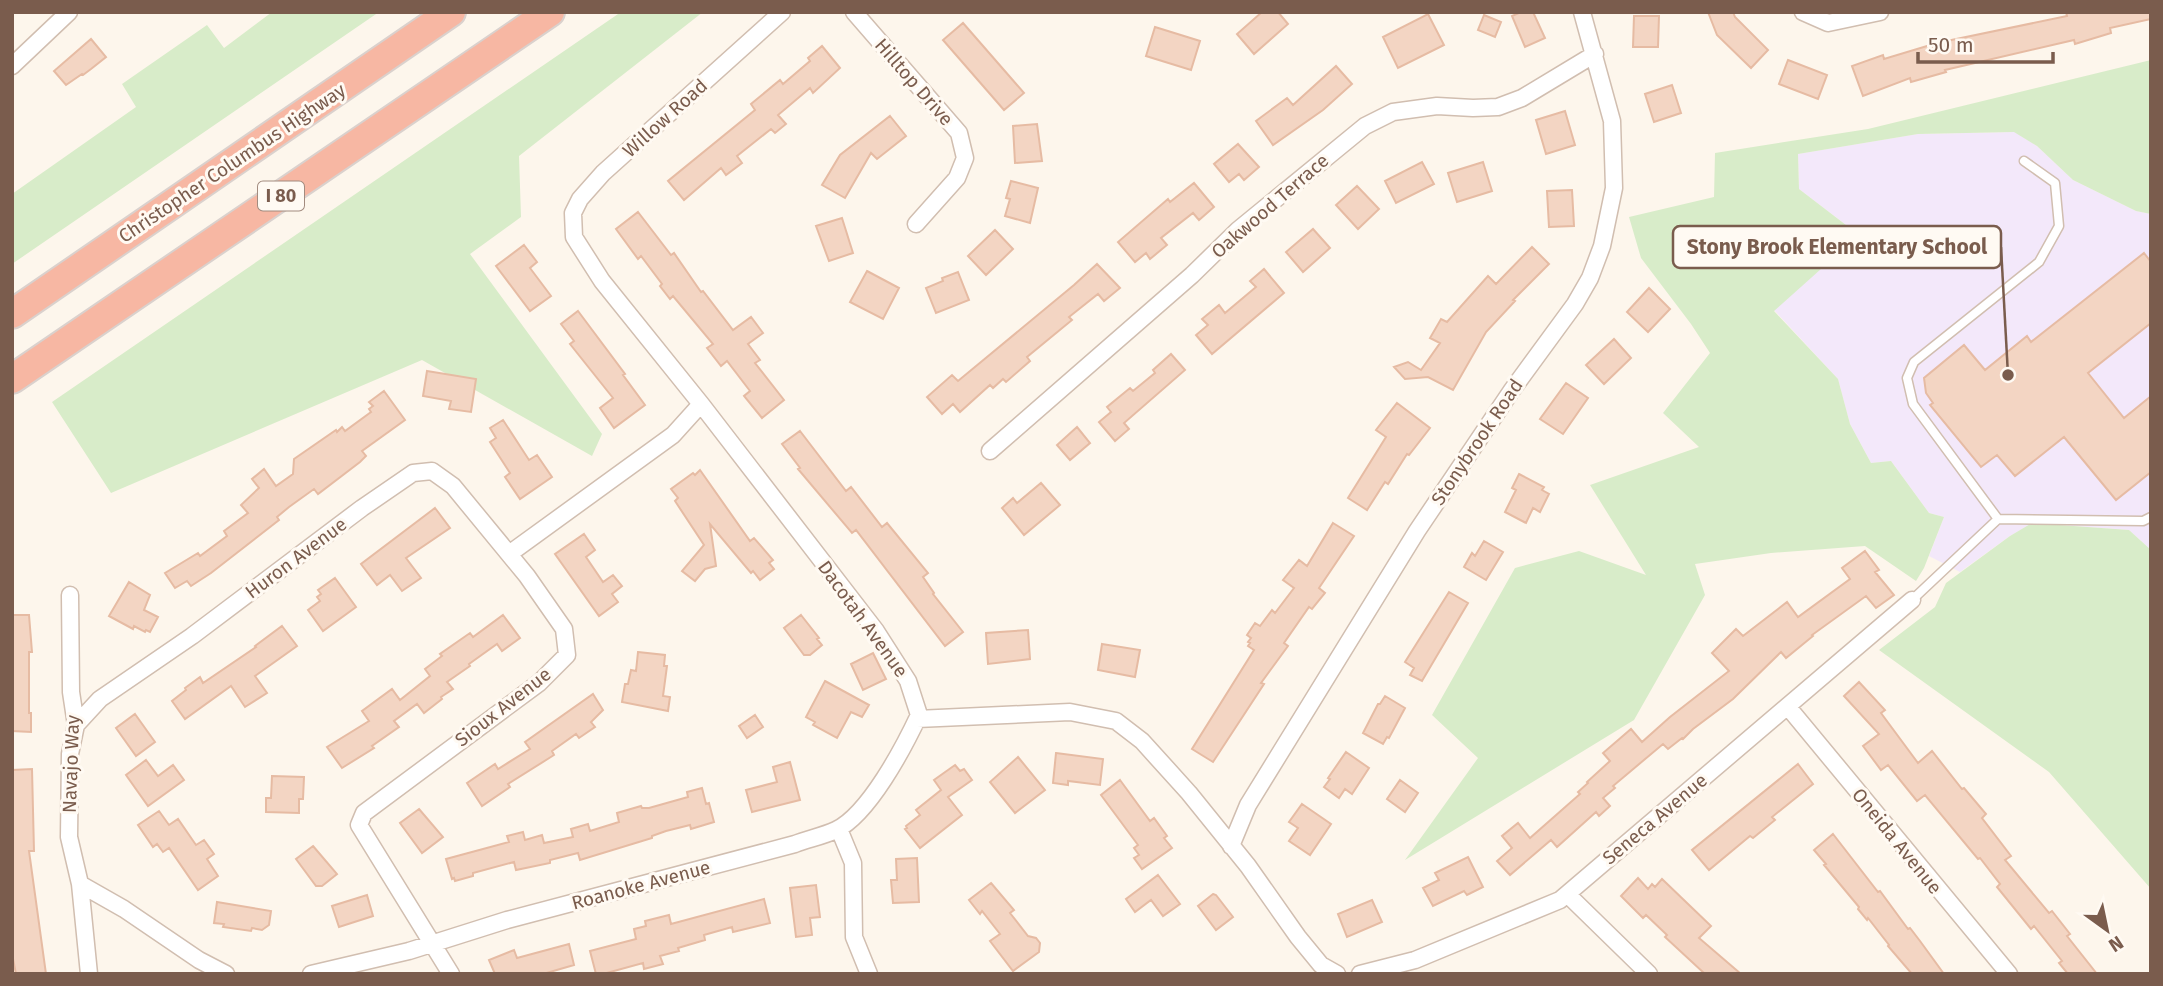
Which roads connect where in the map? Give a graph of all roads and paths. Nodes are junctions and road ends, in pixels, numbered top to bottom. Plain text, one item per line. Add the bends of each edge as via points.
1 (69, 12) edge
2 (451, 12) edge
3 (550, 12) edge
4 (782, 12) edge
5 (854, 12) edge
6 (1582, 12) edge
7 (1803, 12) edge
8 (1880, 12) edge
9 (1595, 54) junction
10 (12, 65) edge
11 (2024, 160) dead end
12 (916, 224) dead end
13 (574, 237) joint
14 (12, 314) edge
15 (12, 379) edge
16 (701, 404) junction
17 (990, 451) dead end
18 (2151, 517) edge
19 (1998, 519) junction
20 (509, 554) junction
21 (69, 595) dead end
22 (1912, 600) joint
23 (1788, 707) junction
24 (917, 719) junction
25 (76, 725) junction
26 (839, 829) junction
27 (1231, 846) junction
28 (80, 884) junction
29 (1567, 894) junction
30 (432, 944) junction
31 (1332, 973) edge
32 (89, 974) edge
33 (226, 974) edge
34 (311, 974) edge
35 (451, 974) edge
36 (869, 974) edge
37 (1360, 974) edge
38 (1649, 974) edge
39 (2008, 974) edge

1 - 10 street
2 - 14 highway, Christopher Columbus Highway
3 - 15 highway, I 80
4 - 13 street, Willow Road via 603,173 573,213
5 - 12 street, Hilltop Drive via 959,133 965,158 957,177
6 - 9 street, Stonybrook Road
7 - 8 street via 1828,23
9 - 17 street, Oakwood Terrace via 1557,79 1498,107 1437,106 1393,112 1365,127 1238,230
9 - 27 street, Stonybrook Road via 1612,121 1614,188 1590,278 1417,531 1248,805
11 - 19 lane via 2054,184 2059,226 2039,262 1914,362 1906,378 1913,404
13 - 16 street, Dacotah Avenue via 602,281
16 - 20 street via 673,435
16 - 24 street, Dacotah Avenue via 876,631 908,681
18 - 19 lane via 2143,521
19 - 22 lane
20 - 25 street, Huron Avenue via 453,486 432,471 413,473 100,699
20 - 30 street, Sioux Avenue via 564,629 567,655 539,683 363,813 359,825
21 - 25 street, Navajo Way
22 - 23 street, Seneca Avenue
23 - 29 street, Seneca Avenue
23 - 39 street, Oneida Avenue
24 - 26 street, Roanoke Avenue via 899,757 863,807
24 - 27 street via 1070,712 1116,722 1142,741
25 - 28 street, Navajo Way via 70,754 69,837
26 - 30 street, Roanoke Avenue
26 - 36 street via 852,863 854,937
27 - 31 street via 1298,937
28 - 32 street, Navajo Way
28 - 33 street
29 - 37 street, Seneca Avenue via 1415,960
29 - 38 street
30 - 34 street, Roanoke Avenue
30 - 35 street, Sioux Avenue

